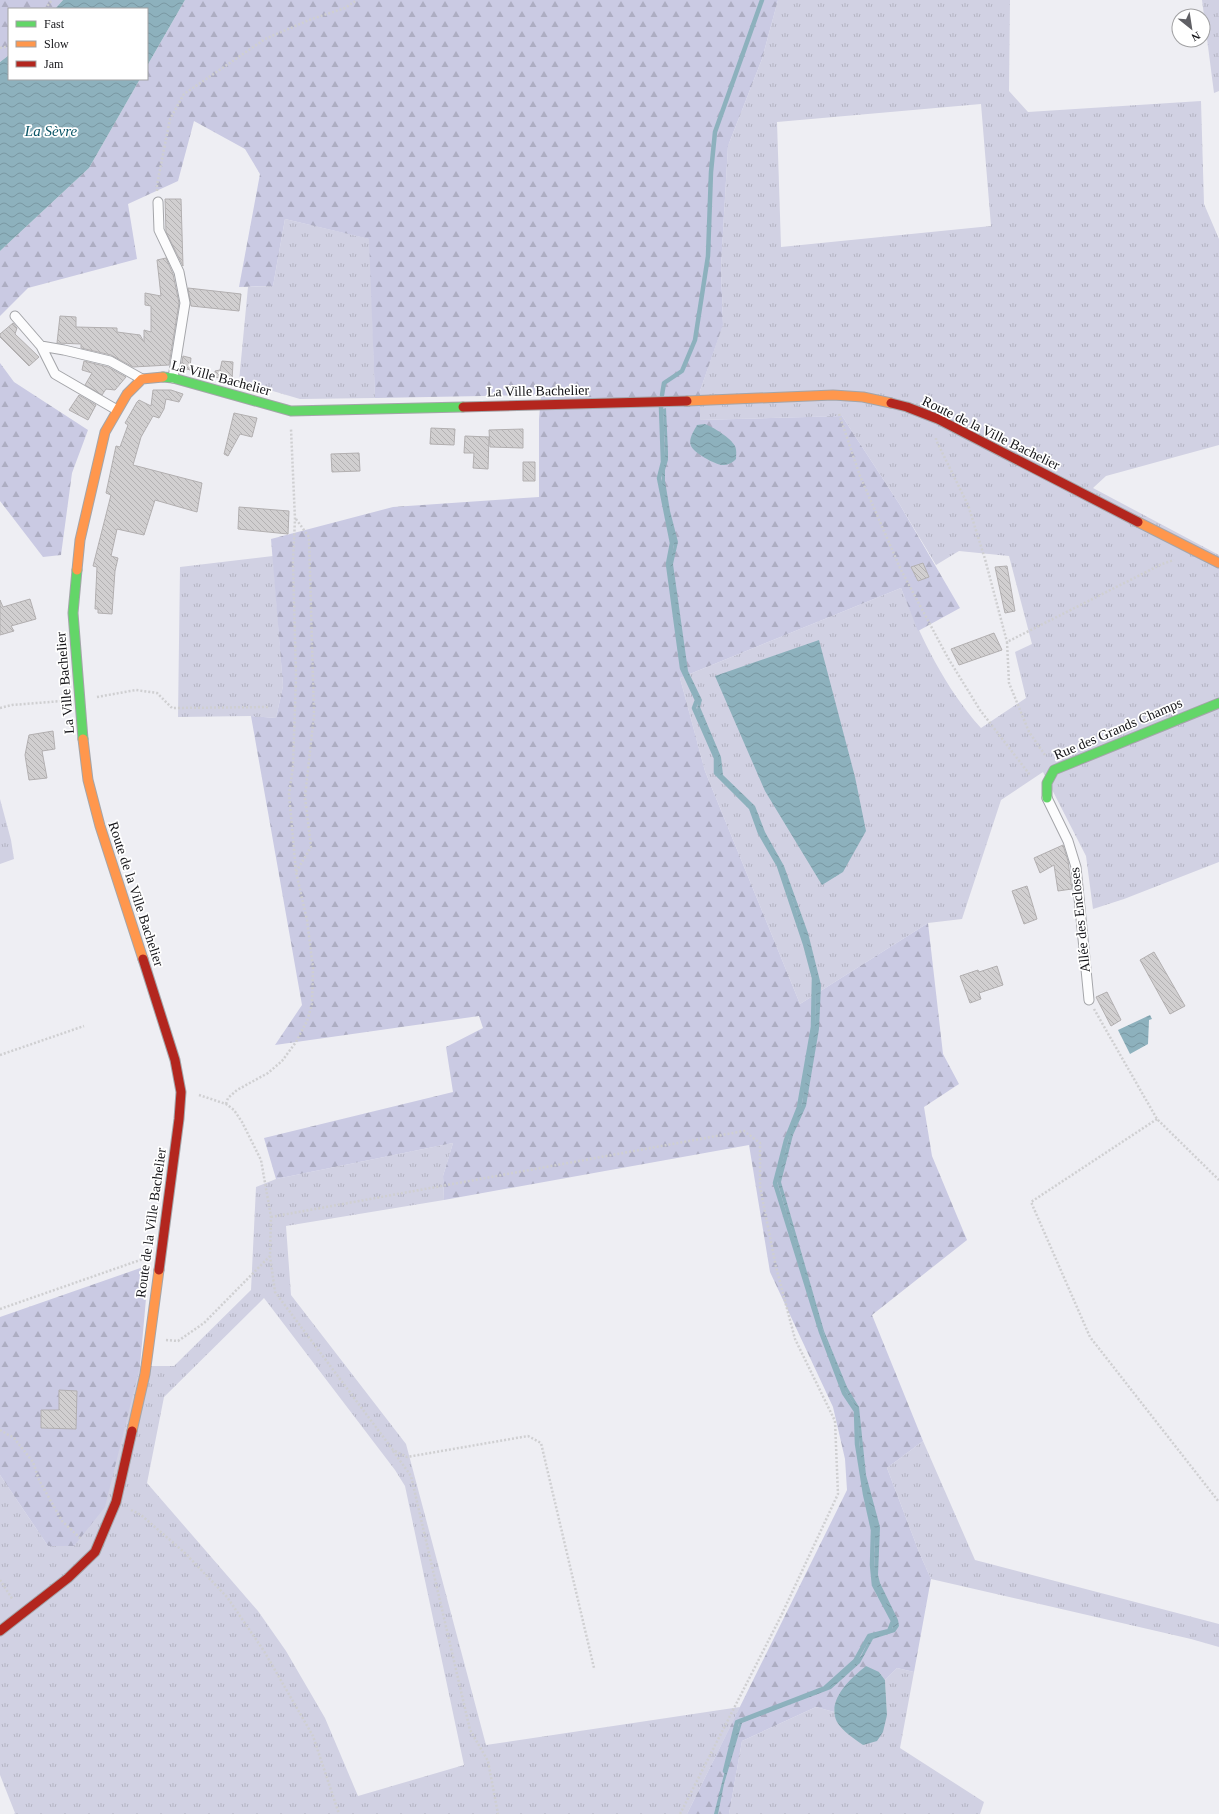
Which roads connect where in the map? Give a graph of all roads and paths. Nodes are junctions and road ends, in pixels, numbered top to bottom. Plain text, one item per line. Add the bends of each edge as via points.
1 (52, 0) edge
2 (357, 0) edge
3 (46, 8) edge
4 (158, 202) joint
5 (16, 316) dead end
6 (41, 346) junction
7 (173, 378) junction
8 (142, 380) junction
9 (833, 395) junction
10 (661, 402) joint
11 (117, 410) junction
12 (291, 411) junction
13 (938, 419) junction
14 (296, 519) junction
15 (1176, 559) dead end
16 (1219, 564) edge
17 (1007, 642) junction
18 (79, 700) junction
19 (1219, 703) edge
20 (269, 707) dead end
21 (0, 708) edge
22 (1054, 770) junction
23 (1033, 779) dead end
24 (88, 780) joint
25 (1047, 798) joint
26 (296, 872) junction
27 (1089, 1000) joint
28 (84, 1026) dead end
29 (0, 1055) edge
30 (181, 1092) junction
31 (226, 1104) junction
32 (1157, 1119) junction
33 (1219, 1180) edge
34 (271, 1217) junction
35 (162, 1252) junction
36 (270, 1256) junction
37 (0, 1309) edge
38 (148, 1340) junction
39 (0, 1430) edge
40 (393, 1450) junction
41 (116, 1502) junction
42 (1219, 1502) edge
43 (95, 1552) junction
44 (0, 1631) edge
45 (594, 1668) dead end
46 (339, 1814) edge
47 (498, 1814) edge
48 (680, 1814) edge

1 - 3 path
2 - 4 path via 346,8 309,20 266,39 184,94 170,119 157,185
4 - 7 lane via 159,230 179,272 185,303
5 - 6 lane
6 - 8 lane via 110,361
6 - 11 lane via 55,374
7 - 8 street, La Ville Bachelier
7 - 12 street, La Ville Bachelier
8 - 11 street, La Ville Bachelier via 127,394
9 - 10 street, Route de la Ville Bachelier
9 - 13 street, Route de la Ville Bachelier via 863,397 907,407
9 - 23 path via 860,476 901,570 948,658 980,710
10 - 12 street, La Ville Bachelier
11 - 18 street, La Ville Bachelier via 105,432 80,540 73,613
12 - 14 path
13 - 16 street, Route de la Ville Bachelier
13 - 17 path via 936,440 968,505
14 - 26 path via 293,562 296,677 293,767 289,794
14 - 26 path via 309,537 314,715 306,797 311,846
15 - 17 path
17 - 22 path via 1009,683 1029,732
18 - 20 path via 136,690 157,693 172,708
18 - 21 path
18 - 24 street, La Ville Bachelier
19 - 22 street, Rue des Grands Champs
22 - 25 street, Rue des Grands Champs via 1047,783
24 - 30 street, Route de la Ville Bachelier via 100,826 175,1060
25 - 27 lane, Allée des Encloses via 1068,842 1076,867
26 - 31 path via 312,968 312,1004 307,1021 282,1061 268,1073 237,1090 228,1098
27 - 32 path
28 - 29 path
30 - 31 path
30 - 35 street, Route de la Ville Bachelier
31 - 34 path via 242,1122 261,1160
32 - 33 path
32 - 42 path via 1031,1202 1090,1338
34 - 36 path
34 - 48 path via 744,1131 760,1143 760,1187 776,1267 795,1338 835,1420 838,1494 781,1616
35 - 37 path
35 - 38 street, Route de la Ville Bachelier
36 - 38 path via 204,1324 178,1341
36 - 40 path via 275,1292
38 - 41 street, Route de la Ville Bachelier via 144,1374
39 - 43 path via 14,1438 33,1462 39,1480 62,1520
40 - 45 path via 407,1456 528,1436 541,1443
40 - 47 path via 411,1476 470,1730 488,1761
41 - 43 street, Route de la Ville Bachelier
41 - 46 path via 141,1515 184,1552 227,1597 264,1651 313,1736
43 - 44 street, Route de la Ville Bachelier via 68,1578

